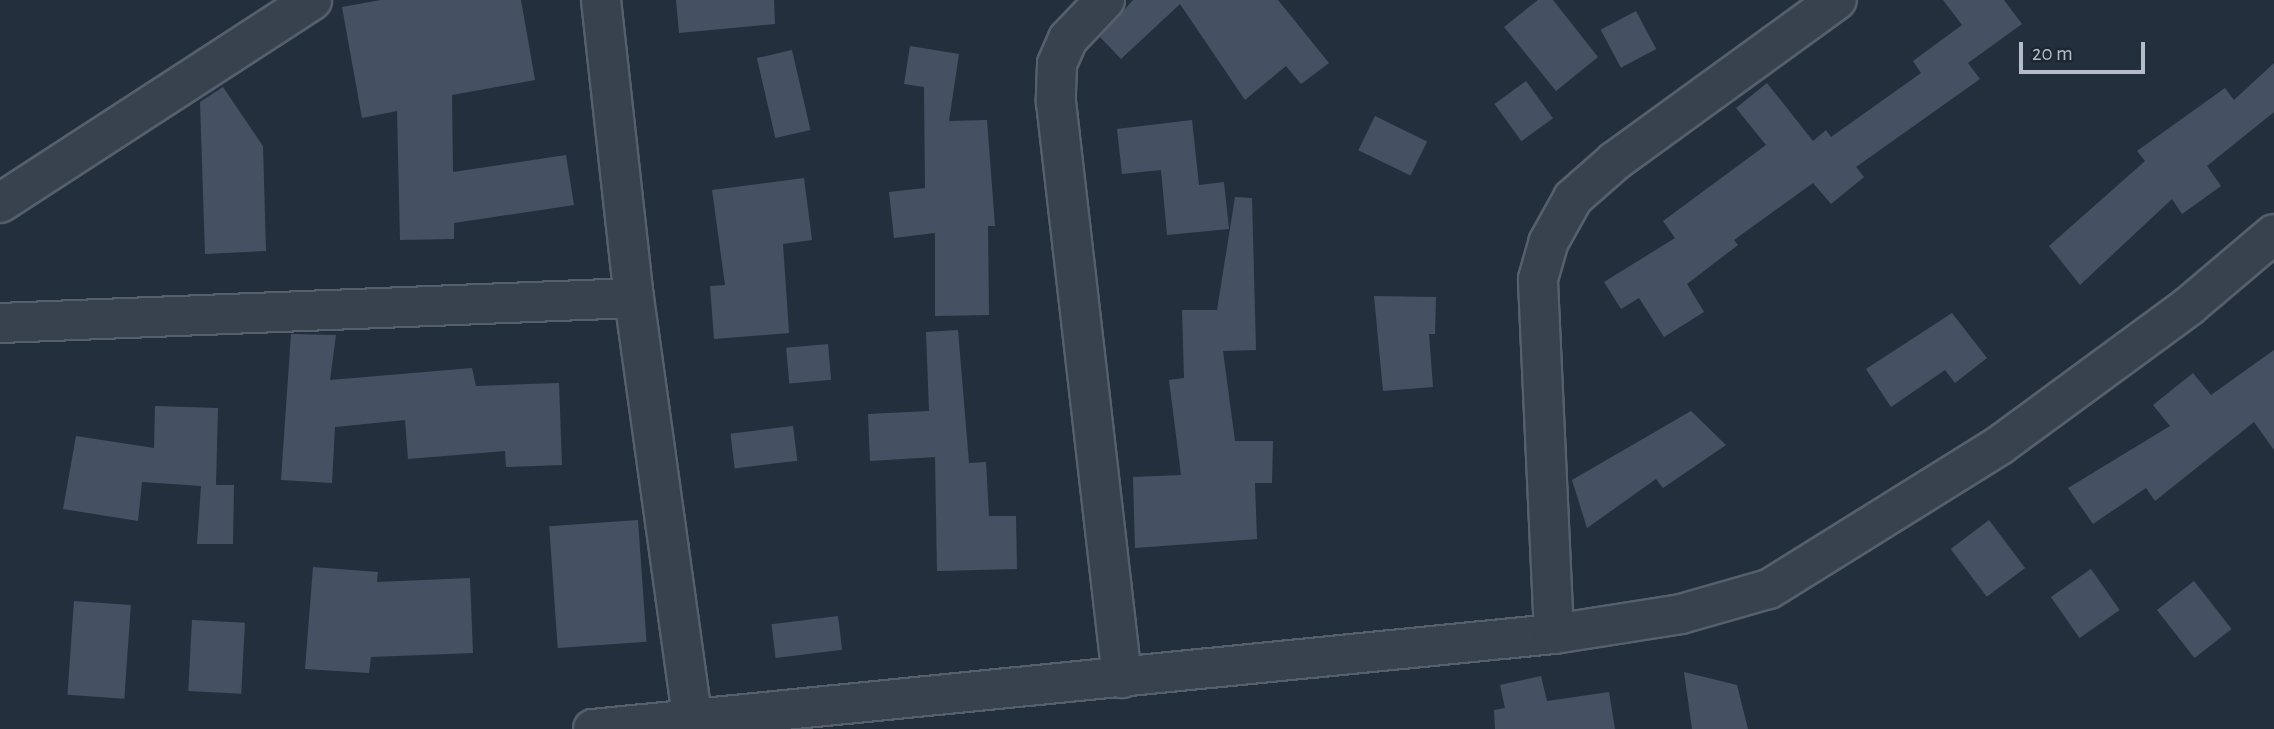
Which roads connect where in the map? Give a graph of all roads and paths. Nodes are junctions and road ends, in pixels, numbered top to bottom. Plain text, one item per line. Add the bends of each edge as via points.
1 (312, 0) edge
2 (601, 0) edge
3 (1105, 0) edge
4 (1837, 0) edge
5 (0, 203) edge
6 (2274, 234) edge
7 (634, 299) junction
8 (0, 323) edge
9 (1554, 634) junction
10 (1122, 678) junction
11 (693, 721) junction
12 (593, 729) edge

1 - 5 street
2 - 7 street
3 - 10 street via 1068,39 1057,64 1056,102
4 - 9 street via 1615,161 1573,198 1548,243 1538,279
6 - 9 street via 2189,306 2000,445 1769,589 1681,614
7 - 8 street
7 - 11 street
9 - 10 street
10 - 11 street
11 - 12 street

